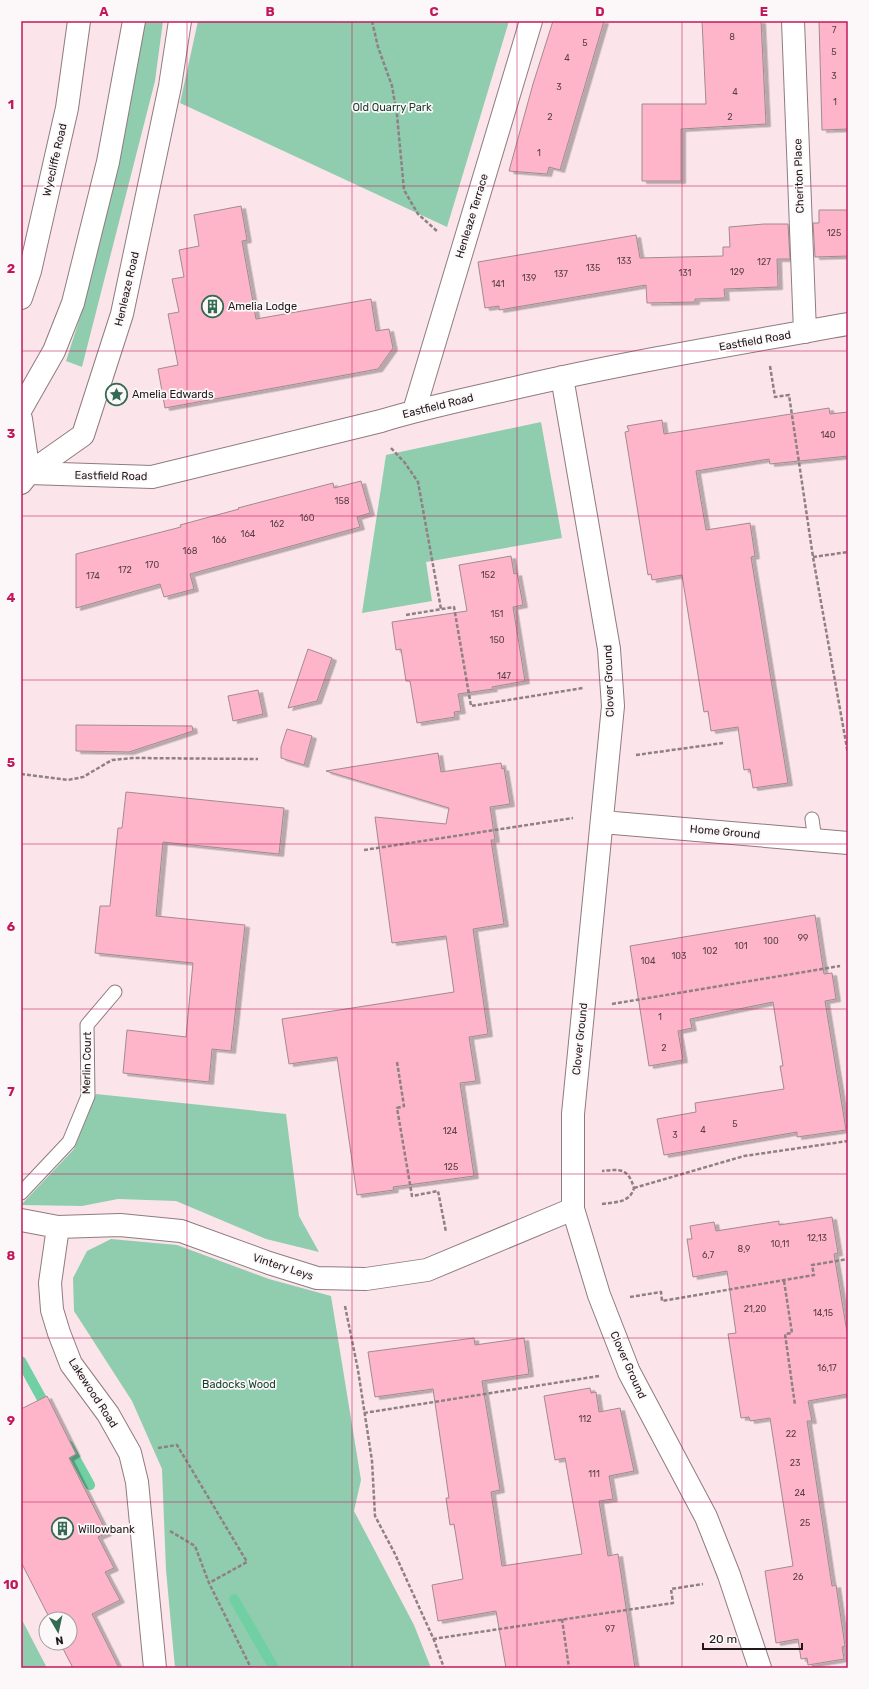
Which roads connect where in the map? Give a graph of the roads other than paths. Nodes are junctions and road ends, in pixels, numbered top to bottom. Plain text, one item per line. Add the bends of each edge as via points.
1 (79, 21) edge
2 (134, 21) edge
3 (180, 21) edge
4 (531, 21) edge
5 (793, 21) edge
6 (21, 298) edge
7 (848, 324) edge
8 (805, 332) junction
9 (562, 377) junction
10 (21, 409) edge
11 (414, 411) junction
12 (21, 420) edge
13 (24, 476) edge
14 (602, 817) junction
15 (812, 819) dead end
16 (815, 840) junction
17 (848, 843) edge
18 (115, 992) dead end
19 (21, 1193) edge
20 (573, 1209) junction
21 (21, 1220) edge
22 (58, 1226) junction
23 (155, 1668) edge
24 (760, 1668) edge

1 - 6 street, Wyecliffe Road via 67,108 30,272
2 - 10 street via 108,162 73,303 54,351
3 - 13 street, Henleaze Road via 170,86 122,314 83,435
4 - 11 street, Henleaze Terrace
5 - 8 street, Cheriton Place
7 - 8 street, Eastfield Road
8 - 9 street, Eastfield Road
9 - 11 street, Eastfield Road
9 - 14 street, Clover Ground via 609,648 613,706
11 - 13 street, Eastfield Road via 152,477
12 - 13 street
14 - 16 street, Home Ground
14 - 20 street, Clover Ground via 573,1114
15 - 16 lane
16 - 17 street, Home Ground
18 - 19 lane, Merlin Court via 87,1025 88,1096 70,1142
20 - 22 street, Vintery Leys via 427,1270 366,1279 317,1278 181,1231 120,1225
20 - 24 street, Clover Ground via 602,1302 629,1372 706,1517 731,1580
21 - 22 street
22 - 23 street, Lakewood Road via 50,1283 52,1310 71,1364 108,1414 130,1453 137,1482

